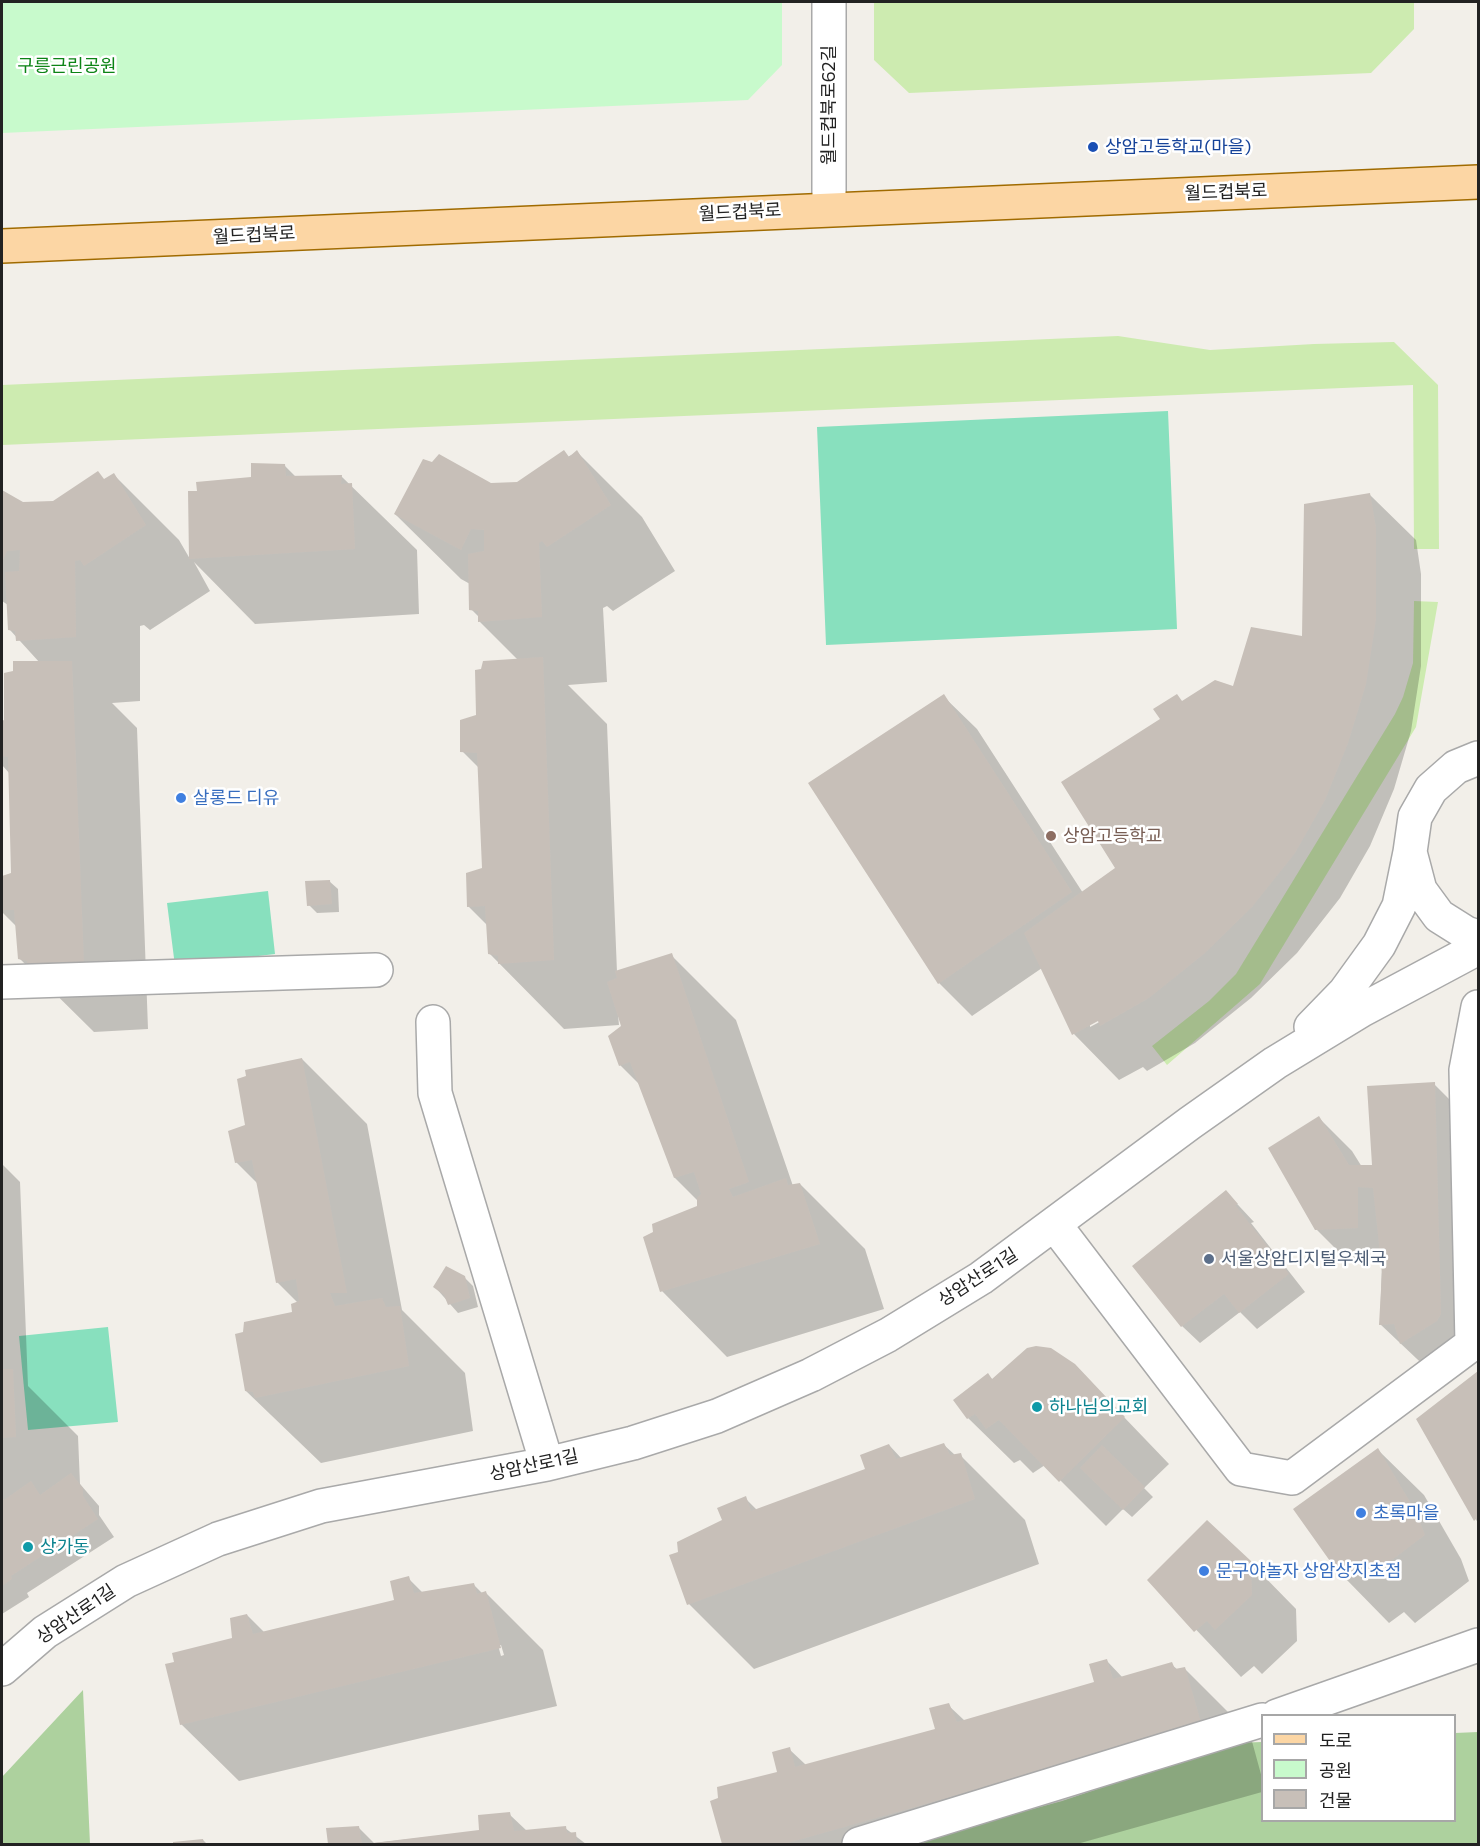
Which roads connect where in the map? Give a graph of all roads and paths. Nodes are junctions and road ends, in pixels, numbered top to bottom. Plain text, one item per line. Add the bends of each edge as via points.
1 (829, 2) edge
2 (1479, 182) edge
3 (829, 208) junction
4 (2, 246) edge
5 (1479, 758) edge
6 (1410, 852) junction
7 (1479, 937) edge
8 (1479, 948) edge
9 (376, 970) dead end
10 (2, 982) edge
11 (1479, 1007) edge
12 (433, 1022) dead end
13 (1275, 1063) junction
14 (1055, 1225) junction
15 (547, 1464) junction
16 (1479, 1645) edge
17 (2, 1669) edge
18 (1283, 1714) edge
19 (1261, 1721) edge
20 (859, 1845) edge

1 - 3 street, 월드컵북로62길
2 - 3 main road, 월드컵북로
3 - 4 main road, 월드컵북로
5 - 6 street via 1456,767 1431,789 1415,817
6 - 7 street via 1420,890 1439,916
6 - 13 street via 1400,906 1378,945 1345,992
8 - 13 street via 1362,1010
9 - 10 street
11 - 14 street via 1466,1070 1472,1344 1292,1478 1241,1469
12 - 15 street via 435,1093
13 - 14 street, 상암산로1길
14 - 15 street, 상암산로1길 via 981,1278 811,1376 717,1416 633,1443
15 - 17 street, 상암산로1길 via 321,1506 218,1539 126,1581 45,1632
16 - 18 street
19 - 20 street

